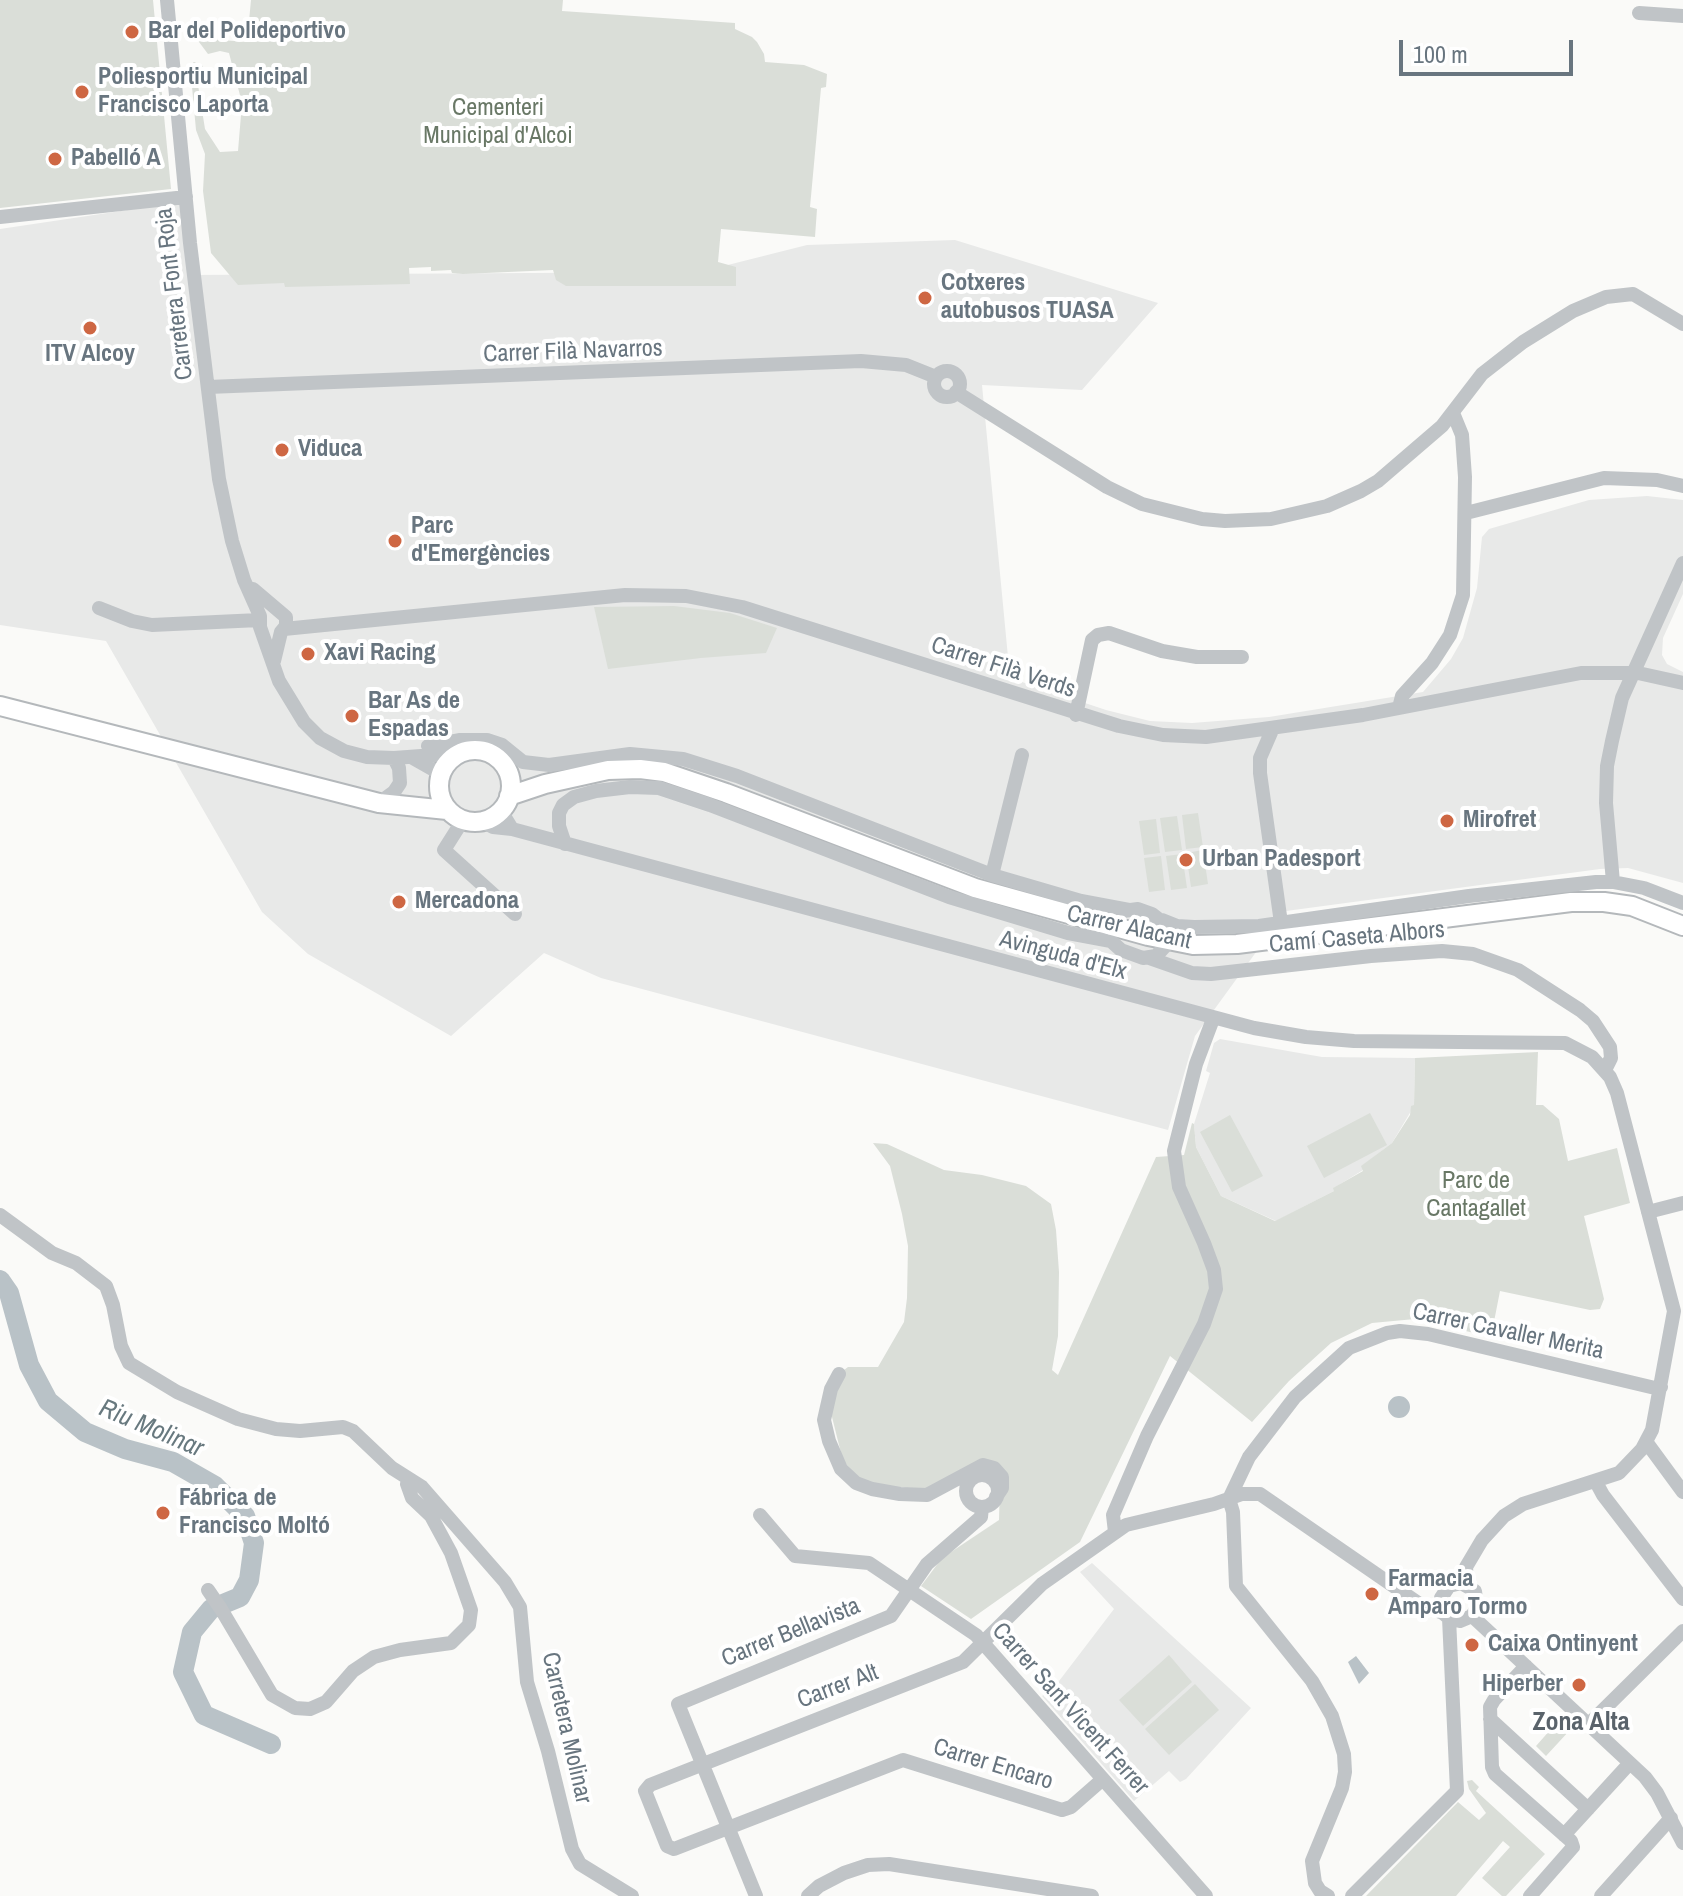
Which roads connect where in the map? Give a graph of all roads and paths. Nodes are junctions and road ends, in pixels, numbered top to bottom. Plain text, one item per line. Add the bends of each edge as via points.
1 (167, 0) edge
2 (1639, 13) dead end
3 (1683, 16) edge
4 (186, 197) junction
5 (0, 217) edge
6 (1683, 324) edge
7 (208, 387) junction
8 (1453, 413) junction
9 (1683, 486) edge
10 (1466, 513) junction
11 (1683, 563) edge
12 (244, 580) junction
13 (99, 608) dead end
14 (261, 622) junction
15 (281, 622) junction
16 (1242, 657) dead end
17 (273, 664) junction
18 (1633, 673) junction
19 (1683, 683) edge
20 (0, 706) edge
21 (1399, 708) junction
22 (1076, 715) junction
23 (1273, 728) junction
24 (462, 753) junction
25 (1022, 755) dead end
26 (663, 756) junction
27 (411, 757) junction
28 (394, 758) junction
29 (640, 769) junction
30 (509, 775) junction
31 (440, 777) junction
32 (545, 784) junction
33 (659, 788) junction
34 (379, 803) junction
35 (505, 804) junction
36 (400, 807) junction
37 (447, 810) junction
38 (472, 821) junction
39 (512, 829) junction
40 (565, 844) junction
41 (992, 875) junction
42 (1613, 882) junction
43 (1683, 903) edge
44 (515, 914) dead end
45 (1116, 923) junction
46 (1281, 923) junction
47 (1683, 926) edge
48 (1162, 939) junction
49 (1213, 1019) junction
50 (1605, 1070) junction
51 (1683, 1203) edge
52 (1648, 1212) junction
53 (0, 1215) edge
54 (1674, 1311) junction
55 (1683, 1326) edge
56 (839, 1374) dead end
57 (1661, 1387) junction
58 (1647, 1443) junction
59 (1243, 1467) junction
60 (409, 1479) junction
61 (1596, 1482) junction
62 (1683, 1492) edge
63 (1260, 1494) junction
64 (996, 1497) junction
65 (1229, 1499) junction
66 (982, 1507) junction
67 (760, 1515) dead end
68 (1115, 1532) junction
69 (1467, 1585) junction
70 (909, 1590) junction
71 (1683, 1599) edge
72 (215, 1600) dead end
73 (1446, 1616) junction
74 (1472, 1616) junction
75 (1683, 1631) edge
76 (983, 1643) junction
77 (1526, 1666) junction
78 (1490, 1719) junction
79 (1589, 1724) junction
80 (702, 1764) junction
81 (1629, 1764) junction
82 (1103, 1779) junction
83 (1588, 1809) junction
84 (1671, 1818) junction
85 (728, 1829) junction
86 (1564, 1835) junction
87 (1683, 1843) edge
88 (632, 1896) edge
89 (756, 1896) edge
90 (808, 1896) edge
91 (1092, 1896) edge
92 (1206, 1896) edge
93 (1328, 1896) edge
94 (1352, 1896) edge
95 (1530, 1896) edge
96 (1601, 1896) edge

1 - 4 street, Carretera Font Roja
2 - 3 street
4 - 5 street
4 - 7 street, Carretera Font Roja
6 - 8 street via 1641,297 1606,297 1546,326 1500,359
7 - 8 street, Carrer Filà Navarros via 861,361 906,365 936,377 946,371 954,374 960,385 956,392 1122,495 1162,510 1225,521 1291,516 1353,495 1392,471
7 - 12 street, Carretera Font Roja via 220,489
8 - 10 street via 1464,449
9 - 10 street via 1604,478
10 - 21 street via 1457,618 1443,648 1402,696
11 - 18 street
12 - 14 street, Carretera Font Roja
12 - 15 street
13 - 14 street via 152,625
14 - 15 street via 265,610
14 - 15 street via 271,635
14 - 17 street, Carretera Font Roja
15 - 17 street
15 - 22 street, Carrer Filà Verds via 311,625 625,595 686,596 742,607
16 - 22 street via 1197,657 1109,633 1098,635 1092,640
17 - 28 street, Carretera Font Roja via 296,711 320,738 352,754
18 - 19 street, Carrer Filà Verds
18 - 21 street, Carrer Filà Verds via 1581,673
18 - 42 street via 1607,766
20 - 34 main road
21 - 23 street, Carrer Filà Verds
22 - 23 street, Carrer Filà Verds via 1163,735 1206,737
23 - 46 street via 1260,758 1260,773
24 - 27 street, Carretera Font Roja
24 - 30 main road via 485,751
24 - 31 main road via 449,761
25 - 41 street
26 - 27 street, Carrer Alacant via 630,754 535,765 502,745 471,739 428,746
26 - 29 street, Carrer Alacant
26 - 41 street, Carrer Alacant via 716,769
27 - 28 street, Carretera Font Roja
27 - 31 street
28 - 34 street via 400,783
29 - 32 main road, Carrer Alacant via 608,770
29 - 33 street, Carrer Alacant
29 - 45 main road, Carrer Alacant via 695,781 945,878 1088,920
30 - 32 main road, Carrer Alacant
30 - 35 main road
31 - 36 main road via 422,798
31 - 37 main road via 439,793
32 - 35 main road, Carrer Alacant
33 - 40 street, Carrer Alacant via 630,787 574,797 559,813
33 - 45 street, Carrer Alacant via 949,897 1068,933
34 - 36 main road
35 - 38 main road
35 - 39 street
36 - 37 main road
37 - 38 main road
38 - 39 street, Avinguda d'Elx
38 - 44 street via 444,850
39 - 40 street, Avinguda d'Elx
40 - 49 street, Avinguda d'Elx
41 - 45 street, Carrer Alacant via 1081,901
42 - 43 street, Carrer Alacant
42 - 46 street, Carrer Alacant via 1520,889
45 - 48 main road, Carrer Alacant
45 - 48 street via 1149,912
45 - 48 street via 1124,952
46 - 48 street, Carrer Alacant via 1177,926
47 - 48 main road, Carrer Alacant via 1632,906 1571,902 1237,944
48 - 50 street, Camí Caseta Albors via 1192,973 1211,974 1371,956 1473,954 1518,970 1593,1021 1610,1047
49 - 50 street, Avinguda d'Elx via 1354,1041 1565,1043
49 - 68 street via 1174,1151 1175,1176 1214,1270 1216,1289 1113,1515
50 - 52 street via 1617,1093
51 - 52 street
52 - 54 street
53 - 60 street, Carretera Molinar via 106,1286 129,1363 238,1419 276,1429 353,1431
54 - 55 street
54 - 57 street
56 - 64 street via 824,1420 841,1469 856,1483 927,1495 983,1465 1002,1477
57 - 58 street
57 - 59 street, Carrer Cavaller Merita via 1428,1334 1387,1333 1360,1342 1326,1367 1281,1413
58 - 61 street via 1626,1468
58 - 62 street
59 - 63 street
59 - 65 street, Carrer Cavaller Merita
60 - 72 street via 412,1498 431,1516 451,1553 471,1610 469,1625 451,1643 374,1657 353,1671 326,1702 295,1708 272,1695
60 - 88 street, Carretera Molinar via 422,1487 505,1582 520,1607 527,1682 572,1849 580,1864
61 - 69 street via 1523,1504 1504,1516 1466,1567
61 - 71 street
63 - 65 street, Carrer Alt
63 - 73 street via 1421,1605
64 - 66 street
64 - 66 street via 992,1479 973,1478 967,1497
65 - 68 street, Carrer Alt
65 - 93 street via 1236,1586 1312,1681 1332,1716 1344,1754 1342,1788 1311,1868 1315,1883
66 - 70 street, Carrer Bellavista via 981,1517 927,1564
67 - 70 street, Carrer Sant Vicent Ferrer via 795,1556 869,1563
68 - 76 street, Carrer Alt via 1042,1584
69 - 73 street via 1445,1590 1440,1603
69 - 74 street via 1478,1600
70 - 76 street, Carrer Sant Vicent Ferrer
70 - 80 street, Carrer Bellavista via 891,1616 678,1704
73 - 74 street via 1460,1621
73 - 94 street via 1457,1791
74 - 77 street
75 - 79 street
76 - 80 street, Carrer Alt via 963,1662
76 - 82 street, Carrer Sant Vicent Ferrer
77 - 78 street via 1494,1700
77 - 79 street
78 - 83 street
78 - 86 street via 1495,1774
79 - 81 street
80 - 85 street
80 - 85 street, Carrer Alt via 646,1788 667,1846 674,1849
81 - 83 street
81 - 84 street via 1657,1793
82 - 85 street, Carrer Encaro via 1062,1810 903,1760
82 - 92 street, Carrer Sant Vicent Ferrer
83 - 86 street
84 - 87 street
84 - 96 street
85 - 89 street
86 - 95 street via 1571,1841 1571,1852
90 - 91 street via 844,1873 889,1864

